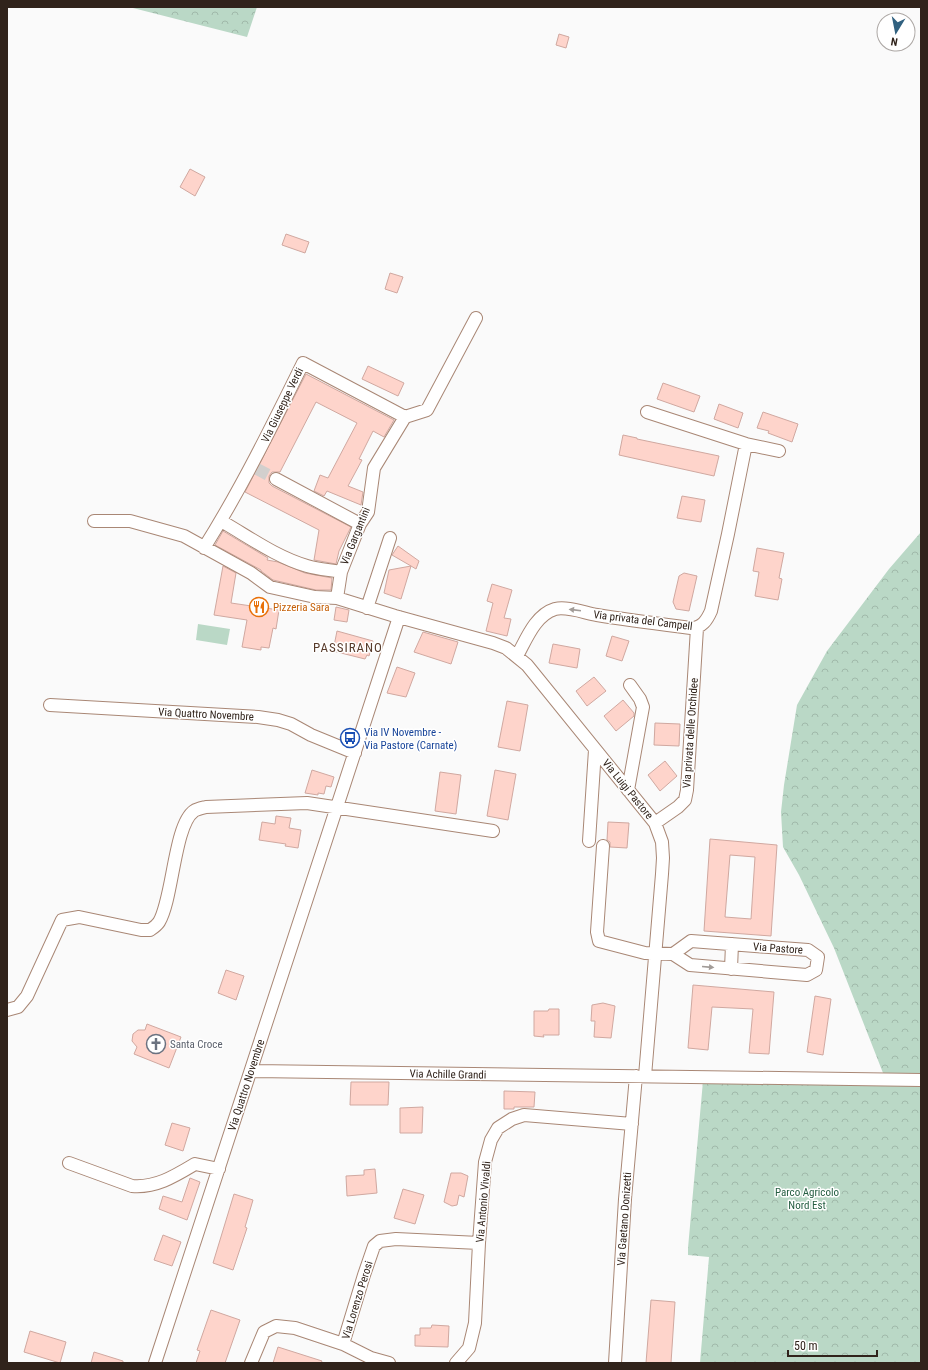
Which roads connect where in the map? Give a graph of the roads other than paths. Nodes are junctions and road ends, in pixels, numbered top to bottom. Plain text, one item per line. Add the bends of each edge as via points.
1 (476, 318) dead end
2 (647, 412) dead end
3 (405, 417) junction
4 (746, 444) junction
5 (779, 451) dead end
6 (276, 479) tunnel mouth
7 (221, 520) junction
8 (94, 521) dead end
9 (360, 524) junction
10 (390, 538) dead end
11 (204, 548) junction
12 (341, 572) junction
13 (337, 598) junction
14 (367, 608) junction
15 (399, 617) junction
16 (697, 628) junction
17 (517, 656) junction
18 (630, 685) dead end
19 (50, 705) dead end
20 (595, 750) junction
21 (354, 754) junction
22 (628, 790) junction
23 (337, 808) junction
24 (655, 823) junction
25 (493, 830) dead end
26 (589, 842) dead end
27 (602, 846) dead end
28 (732, 944) junction
29 (655, 954) junction
30 (673, 954) junction
31 (731, 969) junction
32 (7, 1010) edge
33 (251, 1071) junction
34 (640, 1076) junction
35 (921, 1080) edge
36 (632, 1124) junction
37 (69, 1163) dead end
38 (219, 1169) junction
39 (479, 1243) junction
40 (343, 1344) junction
41 (370, 1361) edge
42 (155, 1363) edge
43 (252, 1363) edge
44 (389, 1363) edge
45 (456, 1363) edge
46 (615, 1363) edge

1 - 3 street via 427,410
2 - 4 street
3 - 7 street, Via Giuseppe Verdi via 303,363 254,468
3 - 9 street, Via Gargantini via 374,468 368,512
4 - 5 street
4 - 16 street, Via privata del Campell via 711,611 706,622
6 - 9 street
7 - 11 street, Via Giuseppe Verdi
7 - 12 street via 288,559 308,567
8 - 11 street via 130,521 184,536
9 - 12 street, Via Gargantini
10 - 14 street
11 - 13 street via 270,586 315,597
12 - 13 street, Via Gargantini
13 - 14 street
14 - 15 street
15 - 17 street, Via Luigi Pastore via 493,643
15 - 21 street, Via Quattro Novembre
16 -> 17 street, Via privata del Campell via 555,609 542,617 532,629
16 - 24 street, Via privata delle Orchidee via 685,800
17 - 20 street, Via Luigi Pastore
18 - 22 street via 640,699 642,708
19 - 21 street, Via Quattro Novembre via 278,720
20 - 22 street, Via Luigi Pastore
20 - 26 street
21 - 23 street, Via Quattro Novembre
22 - 24 street, Via Luigi Pastore
23 - 25 street
23 - 32 street via 307,803 206,807 194,810 184,826 159,922 150,930 141,930 79,917 62,920 28,996 18,1007
23 - 33 street, Via Quattro Novembre
24 - 29 street, Via Luigi Pastore via 662,842 663,858
27 - 29 street via 597,932 599,941
28 - 30 street, Via Pastore via 691,941
28 - 31 street
28 - 31 street, Via Pastore via 808,950 818,957 816,970 807,975
29 - 30 street
29 - 34 street, Via Luigi Pastore
30 -> 31 street, Via Pastore via 690,965
33 - 34 street, Via Achille Grandi
33 - 38 street, Via Quattro Novembre
34 - 35 street
34 - 36 street, Via Gaetano Donizetti
36 - 39 street, Via Antonio Vivaldi via 524,1115 498,1128 491,1140 485,1162
36 - 46 street, Via Gaetano Donizetti
37 - 38 street via 132,1186 143,1187 161,1183 195,1164
38 - 42 street, Via Quattro Novembre
39 - 40 street, Via Lorenzo Perosi via 396,1239 380,1241 374,1246
39 - 45 street, Via Antonio Vivaldi via 475,1323 469,1348
40 - 41 street
40 - 43 street, Via Lorenzo Perosi via 296,1328 276,1326 264,1332
41 - 44 street

